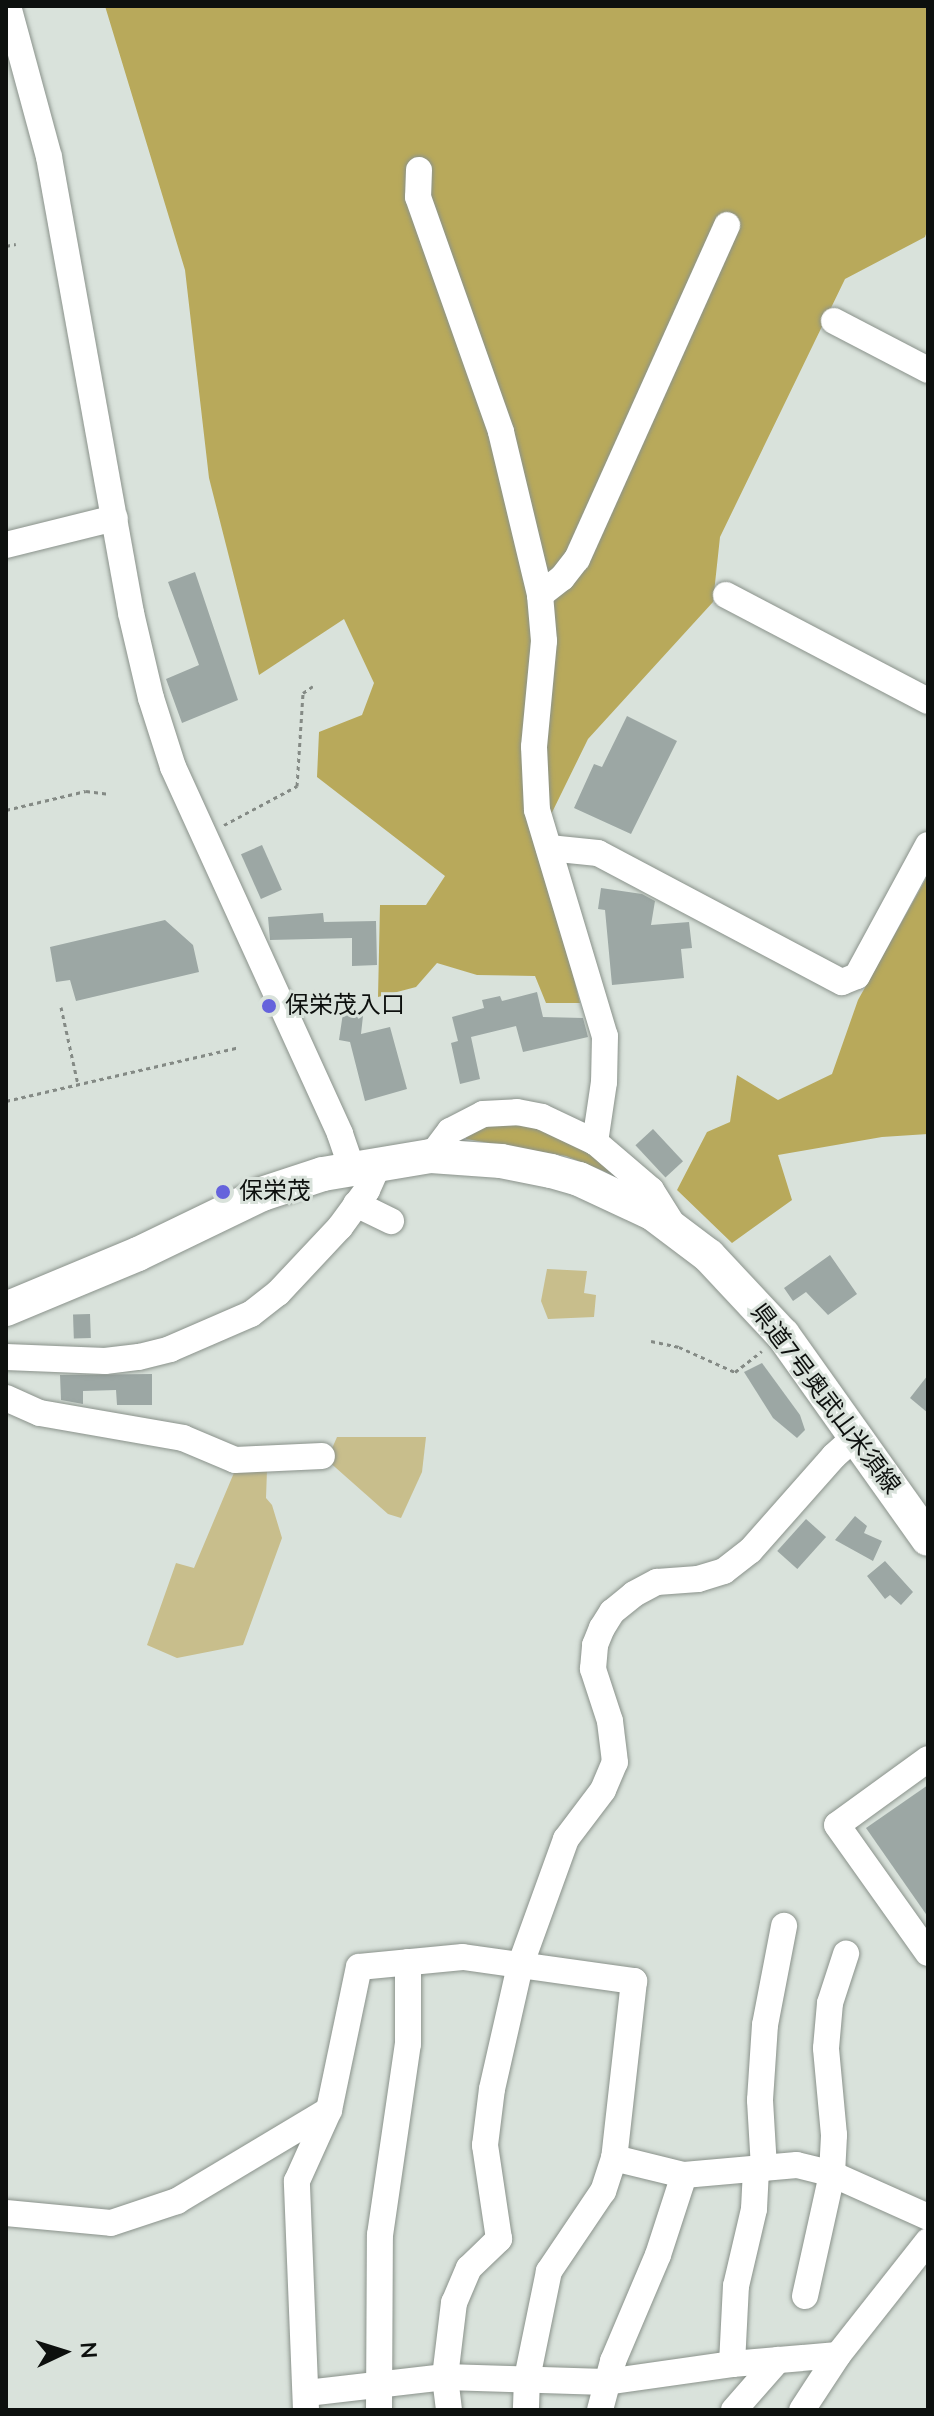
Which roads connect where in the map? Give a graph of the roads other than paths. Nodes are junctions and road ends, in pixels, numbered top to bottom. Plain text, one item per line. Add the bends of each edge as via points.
1 (8, 6) edge
2 (419, 170) dead end
3 (727, 225) dead end
4 (834, 321) dead end
5 (928, 370) edge
6 (115, 518) junction
7 (6, 545) edge
8 (540, 595) junction
9 (726, 595) dead end
10 (928, 701) edge
11 (928, 845) edge
12 (549, 848) junction
13 (595, 1142) junction
14 (431, 1156) junction
15 (365, 1165) junction
16 (356, 1204) junction
17 (391, 1221) dead end
18 (677, 1231) junction
19 (6, 1309) edge
20 (6, 1357) edge
21 (6, 1398) edge
22 (855, 1437) junction
23 (322, 1456) dead end
24 (928, 1539) edge
25 (928, 1759) edge
26 (784, 1926) dead end
27 (928, 1953) edge
28 (846, 1954) dead end
29 (408, 1962) junction
30 (520, 1966) junction
31 (329, 2110) junction
32 (614, 2158) junction
33 (760, 2168) junction
34 (832, 2174) junction
35 (684, 2175) junction
36 (6, 2213) edge
37 (928, 2217) edge
38 (928, 2241) edge
39 (805, 2296) dead end
40 (838, 2355) junction
41 (778, 2360) junction
42 (732, 2364) junction
43 (445, 2377) junction
44 (527, 2378) junction
45 (606, 2382) junction
46 (380, 2397) edge
47 (306, 2402) edge
48 (449, 2410) edge
49 (526, 2410) edge
50 (600, 2410) edge
51 (734, 2410) edge
52 (802, 2410) edge

1 - 6 street via 49,157
2 - 8 street via 418,197 501,432
3 - 8 street via 577,559
4 - 5 street
6 - 7 street
6 - 15 street via 151,698 173,767 340,1134
8 - 12 street via 544,641 534,747 537,810
9 - 10 street
11 - 12 street via 857,976 842,982 598,853
12 - 13 street via 605,1036
13 - 14 street via 542,1117 498,1112 463,1121
13 - 18 street via 651,1190
14 - 15 main road, 県道7号奥武山米須線
14 - 18 main road, 県道7号奥武山米須線 via 501,1161 579,1179 652,1213
15 - 16 street
15 - 19 main road, 県道7号奥武山米須線 via 262,1194
16 - 17 street
16 - 20 street via 278,1293 221,1329 170,1349 105,1361
18 - 22 main road, 県道7号奥武山米須線 via 739,1285 783,1335
21 - 23 street via 40,1413 183,1438 235,1460
22 - 24 main road, 県道7号奥武山米須線
22 - 30 street via 750,1551 724,1571 657,1582 612,1612 595,1645 593,1669 610,1721 615,1762 603,1790 566,1839
25 - 27 street via 837,1825
26 - 33 street via 765,2025
28 - 34 street via 830,2003 826,2048
29 - 30 street via 463,1957
29 - 31 street via 359,1967
29 - 46 street via 408,2044 380,2235
30 - 32 street via 634,1981
30 - 43 street via 485,2145 499,2239 469,2268 454,2303
31 - 36 street via 177,2201 111,2223
31 - 47 street via 297,2181
32 - 35 street
32 - 44 street via 603,2191 549,2271
33 - 34 street via 797,2165
33 - 35 street
33 - 42 street via 736,2286
34 - 37 street
34 - 39 street
35 - 45 street
38 - 40 street
40 - 41 street
40 - 52 street
41 - 42 street
41 - 51 street
42 - 45 street
43 - 44 street
43 - 46 street
43 - 48 street
44 - 45 street
44 - 49 street
45 - 50 street
46 - 47 street

